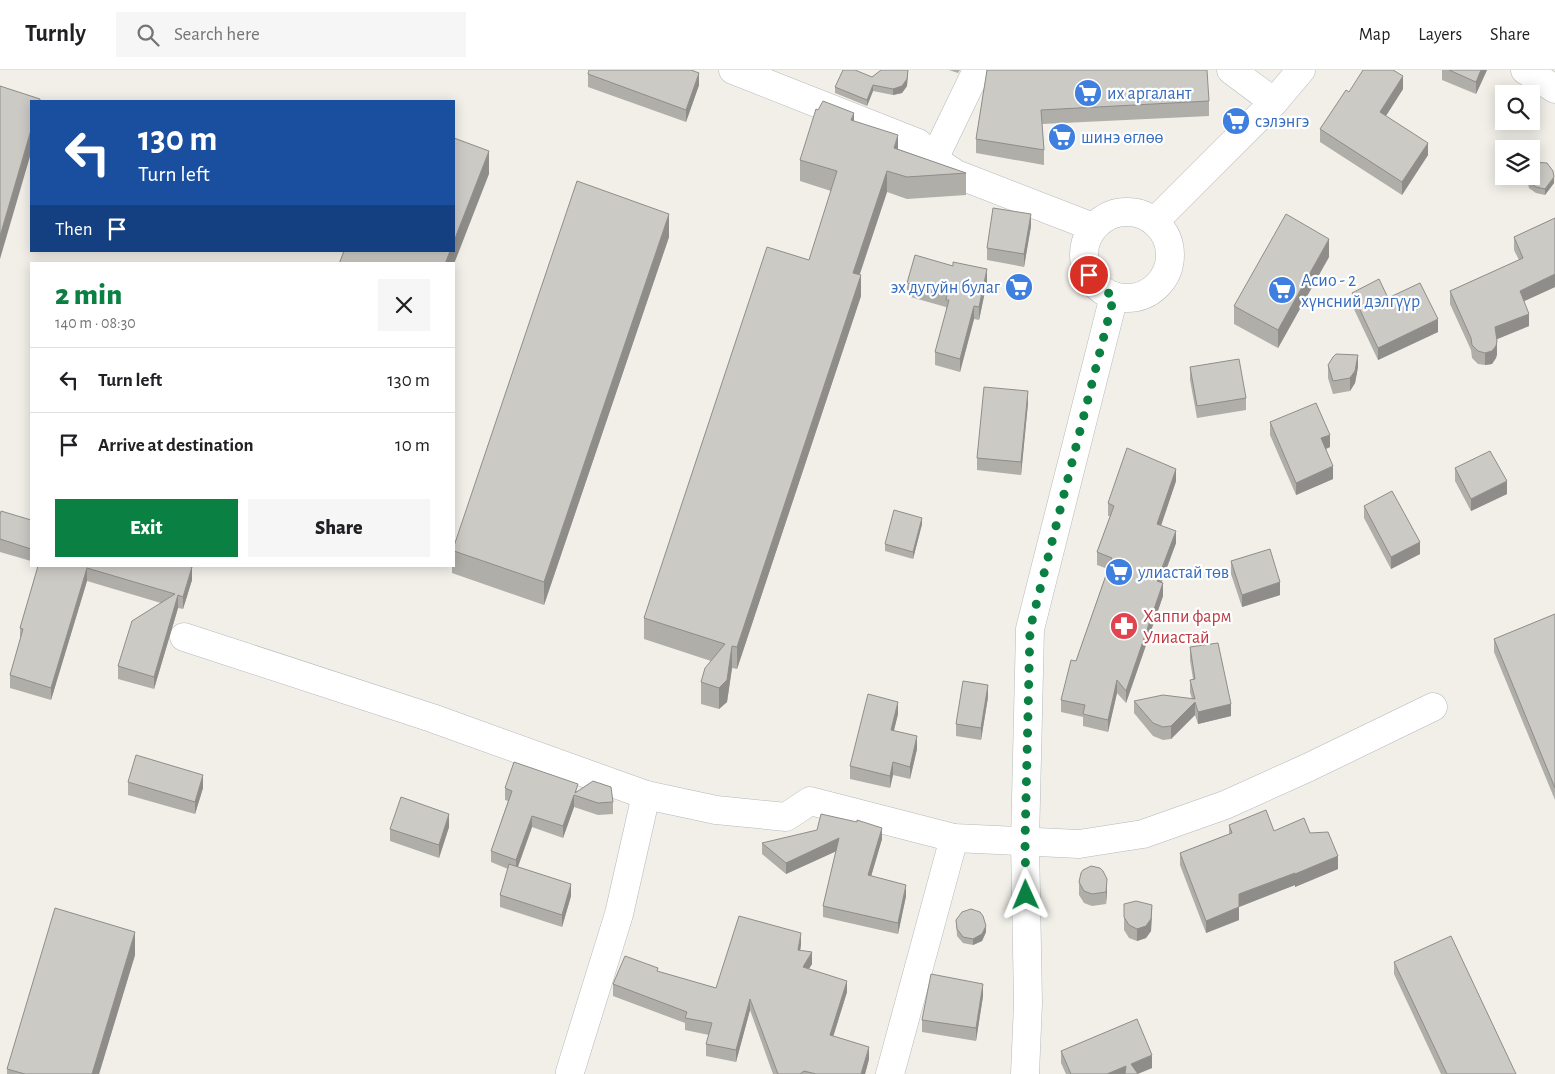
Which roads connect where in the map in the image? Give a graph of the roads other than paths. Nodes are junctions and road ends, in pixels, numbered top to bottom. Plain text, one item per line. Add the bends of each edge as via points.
1 (733, 70) edge
2 (977, 70) edge
3 (1231, 70) edge
4 (1301, 70) edge
5 (1525, 70) edge
6 (1555, 89) edge
7 (1274, 102) junction
8 (934, 159) junction
9 (1155, 221) junction
10 (1094, 227) junction
11 (1114, 296) junction
12 (184, 637) dead end
13 (1433, 707) dead end
14 (646, 795) junction
15 (954, 838) junction
16 (1025, 842) junction
17 (570, 1072) dead end
18 (890, 1074) edge
19 (1025, 1074) edge

1 - 8 street via 918,143
2 - 8 street
3 - 7 street
4 - 7 street
5 - 6 street
7 - 9 street
8 - 10 street via 956,174
9 - 10 street via 1140,213 1123,211 1106,216
9 - 11 street via 1165,234 1170,250 1168,268 1161,282 1148,293 1131,298
10 - 11 street via 1086,242 1084,259 1089,275 1099,288
11 - 16 street via 1030,629
12 - 14 street via 432,718
13 - 16 street via 1226,805 1143,834 1079,844
14 - 15 street via 716,810 786,817 810,801
14 - 17 street via 619,914
15 - 16 street
15 - 18 street
16 - 19 street via 1028,1003

